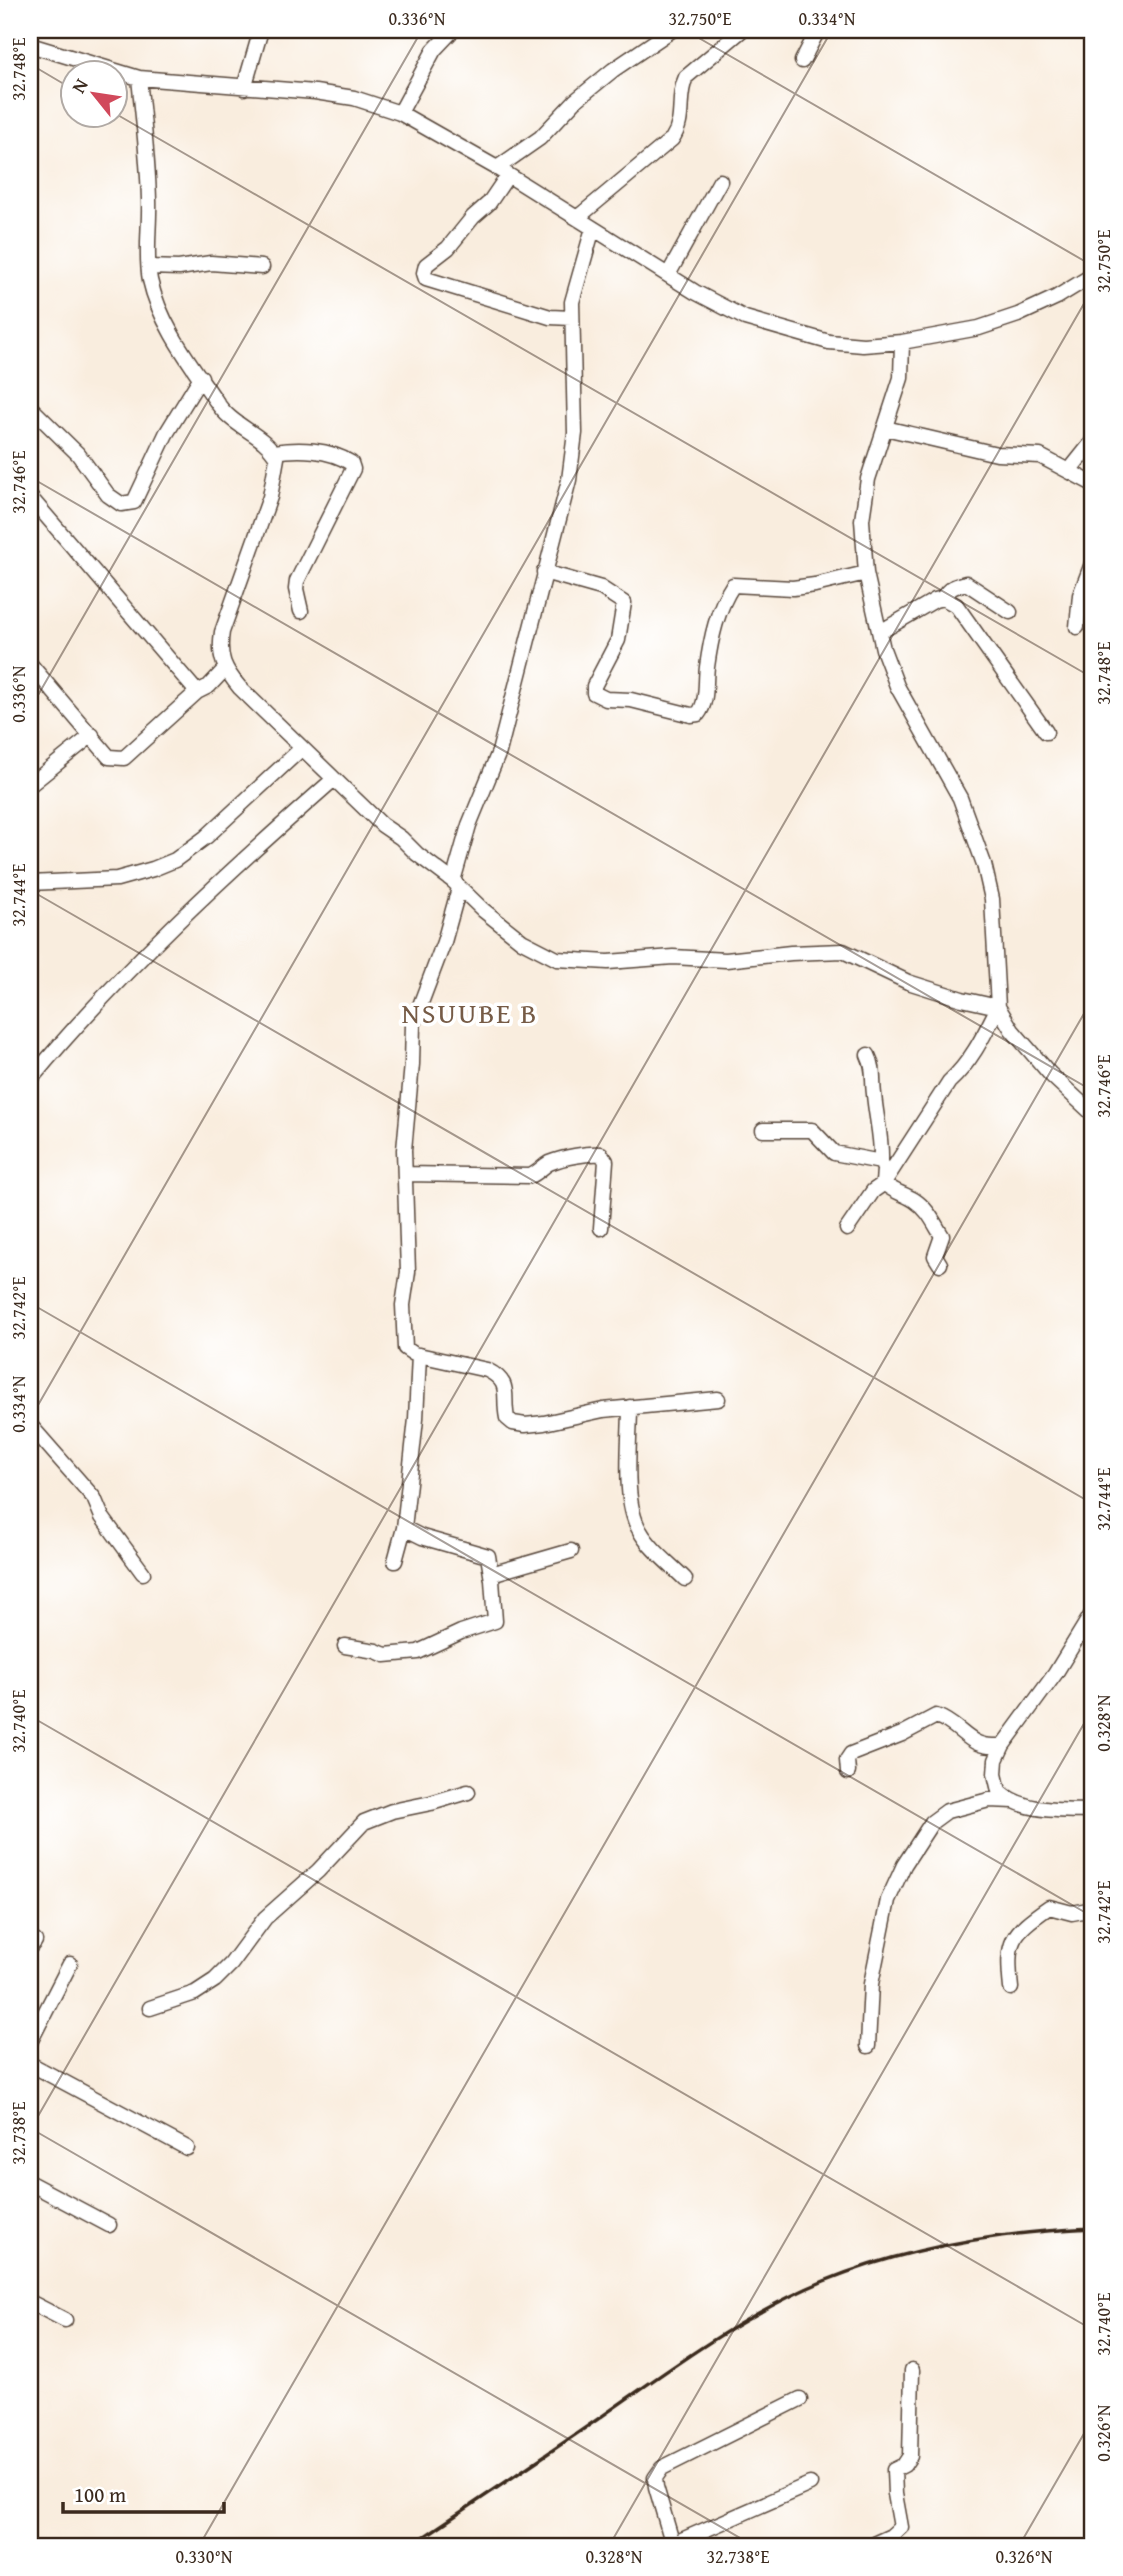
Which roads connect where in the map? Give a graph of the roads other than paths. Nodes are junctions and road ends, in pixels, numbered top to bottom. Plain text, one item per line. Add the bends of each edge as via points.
1 (261, 30) edge
2 (453, 30) edge
3 (672, 30) edge
4 (742, 30) edge
5 (818, 30) edge
6 (30, 46) edge
7 (803, 61) dead end
8 (139, 78) junction
9 (244, 88) junction
10 (400, 113) junction
11 (502, 172) junction
12 (720, 181) dead end
13 (577, 218) junction
14 (593, 228) junction
15 (149, 267) junction
16 (262, 267) dead end
17 (668, 275) junction
18 (1093, 275) edge
19 (571, 318) junction
20 (902, 342) junction
21 (201, 377) junction
22 (30, 407) edge
23 (885, 428) junction
24 (1093, 441) edge
25 (274, 452) junction
26 (1069, 471) junction
27 (1093, 484) edge
28 (30, 497) edge
29 (1093, 561) edge
30 (544, 572) junction
31 (866, 573) junction
32 (943, 598) junction
33 (301, 611) dead end
34 (1010, 612) dead end
35 (1077, 627) dead end
36 (880, 632) junction
37 (30, 664) edge
38 (225, 669) junction
39 (197, 692) junction
40 (1046, 732) dead end
41 (92, 735) junction
42 (302, 748) junction
43 (334, 779) junction
44 (30, 785) edge
45 (30, 883) edge
46 (456, 885) junction
47 (998, 1007) junction
48 (868, 1055) dead end
49 (30, 1080) edge
50 (1093, 1114) edge
51 (764, 1130) dead end
52 (880, 1162) junction
53 (405, 1174) junction
54 (883, 1183) junction
55 (601, 1228) dead end
56 (847, 1229) dead end
57 (940, 1264) dead end
58 (419, 1356) junction
59 (718, 1399) dead end
60 (630, 1407) junction
61 (30, 1425) edge
62 (404, 1528) junction
63 (571, 1551) dead end
64 (395, 1561) dead end
65 (143, 1573) dead end
66 (491, 1574) junction
67 (685, 1579) dead end
68 (1093, 1612) edge
69 (345, 1646) dead end
70 (1003, 1745) junction
71 (848, 1772) dead end
72 (468, 1792) dead end
73 (1014, 1801) junction
74 (1093, 1811) edge
75 (1093, 1909) edge
76 (70, 1964) dead end
77 (1011, 1987) dead end
78 (150, 2008) dead end
79 (30, 2042) edge
80 (868, 2046) dead end
81 (30, 2064) edge
82 (187, 2148) dead end
83 (30, 2183) edge
84 (109, 2225) dead end
85 (30, 2302) edge
86 (65, 2320) dead end
87 (912, 2370) dead end
88 (800, 2399) dead end
89 (810, 2484) dead end
90 (671, 2545) edge
91 (869, 2546) edge

1 - 9 street
2 - 10 street via 434,50
3 - 11 street via 575,101
4 - 13 street via 686,77 681,121 672,139
5 - 7 street
6 - 8 street
8 - 9 street
8 - 15 street via 149,191
9 - 10 street via 314,92
10 - 11 street
11 - 13 street
11 - 19 street via 489,203 426,265 426,279 550,317
12 - 17 street
13 - 14 street
14 - 17 street
14 - 19 street
15 - 16 street
15 - 21 street via 169,327
17 - 20 street via 745,318 792,333 863,345
18 - 20 street via 1018,315 979,328
19 - 30 street via 573,457
20 - 23 street via 901,379
21 - 22 street via 166,434 134,502 121,504 108,495 78,454
21 - 25 street via 228,418
23 - 26 street via 997,454 1040,456
23 - 31 street via 867,479 863,508
24 - 26 street
25 - 33 street via 306,449 344,459 353,469 297,581
25 - 38 street via 278,465 270,497 222,632 219,648
26 - 27 street
28 - 39 street
29 - 35 street via 1080,595
30 - 31 street via 601,588 624,603 618,640 594,692 606,699 631,700 691,715 698,714 704,702 717,615 733,584 793,588
30 - 46 street via 499,752 469,825
31 - 36 street
32 - 34 street via 954,586 966,583
32 - 36 street
32 - 40 street via 963,611
36 - 47 street via 897,686 960,799 984,864 992,899
37 - 41 street
38 - 39 street
38 - 42 street
39 - 41 street via 124,758 109,757
41 - 44 street
42 - 43 street
42 - 45 street via 175,860 117,879
43 - 46 street
43 - 49 street via 183,917
46 - 47 street via 523,941 557,959 726,960 843,951 908,982
46 - 53 street via 444,942 413,1024
47 - 50 street via 1050,1074
47 - 54 street via 980,1043
48 - 52 street via 882,1138
51 - 52 street via 812,1130 834,1153
52 - 54 street
53 - 55 street via 530,1176 550,1163 599,1153 606,1161
53 - 58 street via 408,1272 404,1344
54 - 56 street
54 - 57 street via 912,1199 936,1223 942,1237 934,1256
58 - 60 street via 496,1375 505,1387 505,1414 513,1423 544,1423
58 - 62 street
59 - 60 street
60 - 67 street via 629,1479 635,1518 646,1539
61 - 65 street via 94,1498 102,1517
62 - 64 street
62 - 66 street via 488,1556
63 - 66 street
66 - 69 street via 495,1621 418,1652 385,1655
68 - 70 street
70 - 71 street via 989,1748 978,1744 936,1716 851,1754
70 - 73 street via 996,1760 996,1783 999,1791
72 - 78 street via 364,1822 265,1918 215,1980 195,1993
73 - 74 street via 1036,1808
73 - 80 street via 989,1800 947,1811 932,1822 904,1865 888,1900 872,1984
75 - 77 street via 1072,1913 1049,1907 1013,1936 1008,1958
76 - 79 street
81 - 82 street
83 - 84 street
85 - 86 street
87 - 91 street via 911,2456 894,2470 901,2527
88 - 90 street via 662,2468 656,2487
89 - 90 street

